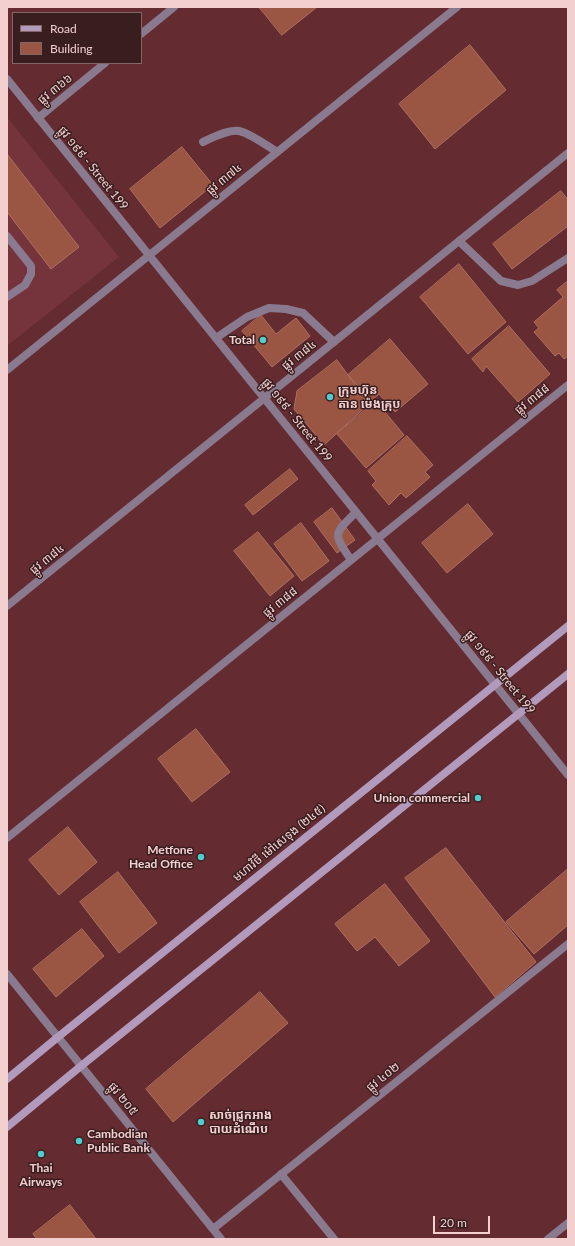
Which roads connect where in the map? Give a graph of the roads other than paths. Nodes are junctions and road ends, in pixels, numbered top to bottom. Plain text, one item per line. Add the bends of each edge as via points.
1 (174, 7) edge
2 (457, 7) edge
3 (142, 33) edge
4 (104, 64) edge
5 (8, 83) edge
6 (38, 118) junction
7 (203, 142) dead end
8 (277, 152) junction
9 (568, 154) edge
10 (7, 236) edge
11 (459, 241) junction
12 (149, 256) junction
13 (568, 258) edge
14 (7, 297) edge
15 (216, 338) junction
16 (334, 342) junction
17 (7, 370) edge
18 (568, 385) edge
19 (264, 398) junction
20 (356, 512) junction
21 (378, 539) junction
22 (352, 560) junction
23 (7, 606) edge
24 (568, 626) edge
25 (568, 674) edge
26 (495, 685) junction
27 (519, 714) junction
28 (568, 775) edge
29 (7, 838) edge
30 (568, 944) edge
31 (7, 974) edge
32 (58, 1037) junction
33 (81, 1066) junction
34 (7, 1079) edge
35 (7, 1127) edge
36 (281, 1174) junction
37 (568, 1222) edge
38 (213, 1229) junction
39 (221, 1239) edge
40 (334, 1239) edge
41 (548, 1239) edge

1 - 3 street
2 - 8 street, ផ្លូវ ៣៧៤
4 - 6 street, ផ្លូវ ៣៦៦
5 - 6 street, ផ្លូវ ១៩៩ - Street 199
6 - 12 street, ផ្លូវ ១៩៩ - Street 199
7 - 8 street via 220,134 238,131
8 - 12 street, ផ្លូវ ៣៧៤
9 - 11 street, ផ្លូវ ៣៨៤
10 - 14 street via 31,266 31,274 25,285
11 - 13 street via 500,281 518,285 532,281
11 - 16 street, ផ្លូវ ៣៨៤
12 - 15 street, ផ្លូវ ១៩៩ - Street 199
12 - 17 street, ផ្លូវ ៣៧៤
15 - 16 street via 247,317 269,308 304,313
15 - 19 street, ផ្លូវ ១៩៩ - Street 199
16 - 19 street, ផ្លូវ ៣៨៤
18 - 21 street, ផ្លូវ ៣៨៨
19 - 20 street, ផ្លូវ ១៩៩ - Street 199
19 - 23 street, ផ្លូវ ៣៨៤
20 - 21 street, ផ្លូវ ១៩៩ - Street 199
20 - 22 street via 340,528 338,534 338,541
21 - 22 street, ផ្លូវ ៣៨៨
21 - 26 street, ផ្លូវ ១៩៩ - Street 199
22 - 29 street, ផ្លូវ ៣៨៨
24 - 26 main road, មហាវិថី ម៉ៅសេទុង (២៤៥)
25 - 27 main road
26 - 27 street, ផ្លូវ ១៩៩ - Street 199
26 - 32 main road, មហាវិថី ម៉ៅសេទុង (២៤៥)
27 - 28 street, ផ្លូវ ១៩៩ - Street 199
27 - 33 main road
30 - 36 street, ផ្លូវ ៤០២
31 - 32 street, ផ្លូវ ២០៥
32 - 33 street, ផ្លូវ ២០៥
32 - 34 main road, មហាវិថី ម៉ៅសេទុង (២៤៥)
33 - 35 main road
33 - 38 street, ផ្លូវ ២០៥
36 - 38 street, ផ្លូវ ៤០២
36 - 40 street
37 - 41 street
38 - 39 street, ផ្លូវ ២០៥

